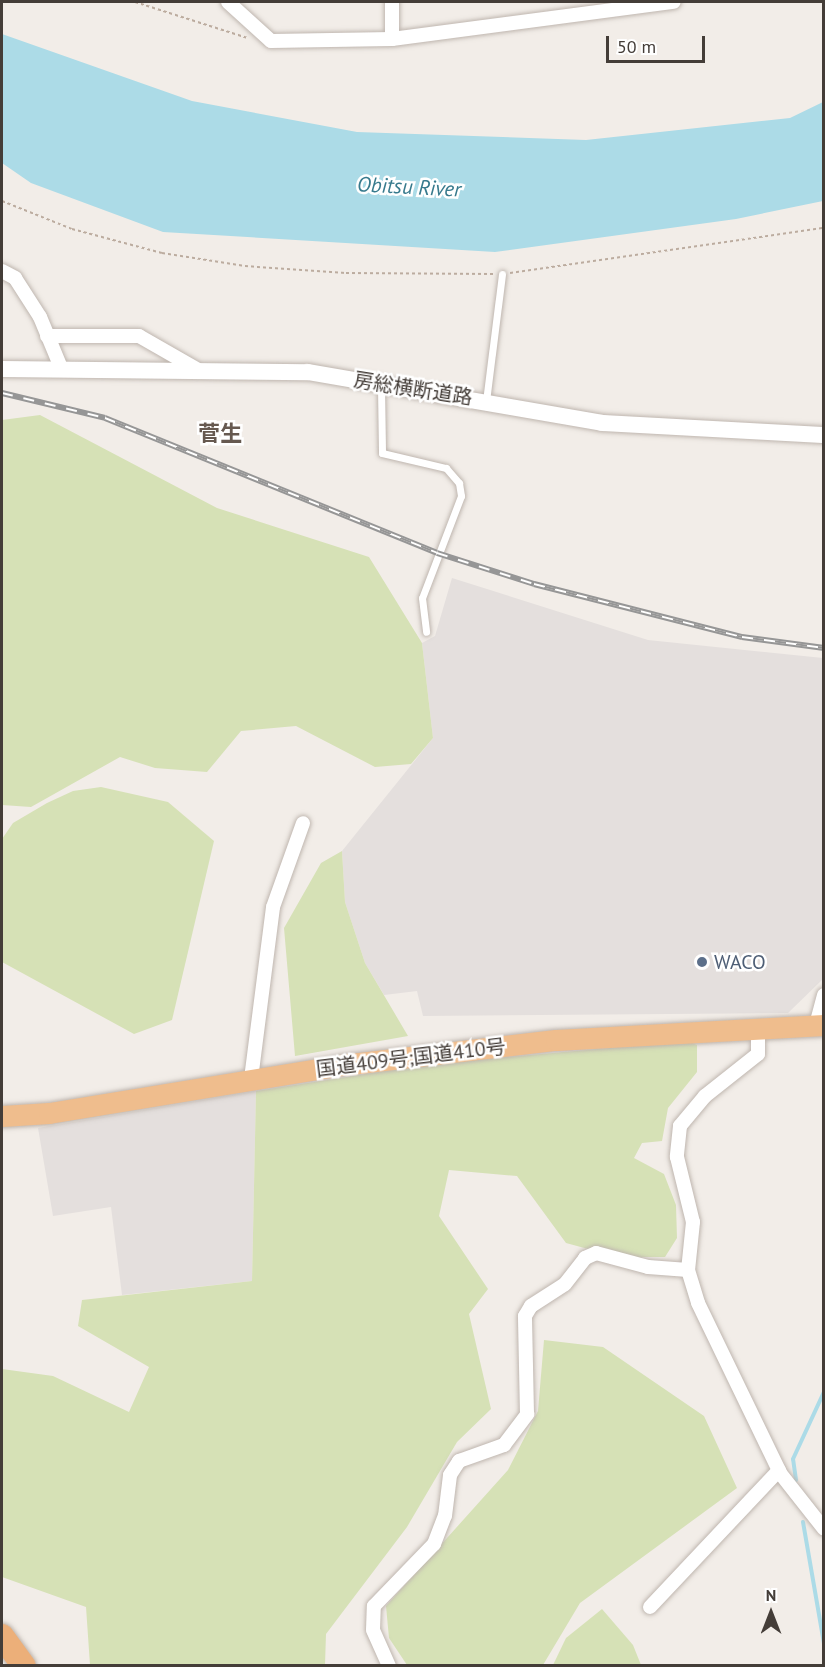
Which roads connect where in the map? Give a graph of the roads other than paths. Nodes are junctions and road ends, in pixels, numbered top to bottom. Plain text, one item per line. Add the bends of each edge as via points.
1 (228, 2) edge
2 (392, 2) edge
3 (674, 2) edge
4 (392, 39) junction
5 (2, 271) edge
6 (502, 274) road end
7 (47, 336) junction
8 (2, 369) edge
9 (62, 370) junction
10 (200, 371) junction
11 (381, 384) junction
12 (486, 401) junction
13 (824, 435) edge
14 (426, 632) dead end
15 (303, 823) dead end
16 (824, 995) edge
17 (820, 1025) edge
18 (758, 1029) junction
19 (251, 1079) junction
20 (2, 1116) edge
21 (688, 1270) junction
22 (779, 1470) junction
23 (824, 1529) edge
24 (651, 1607) dead end
25 (2, 1636) edge
26 (24, 1665) edge
27 (389, 1665) edge

1 - 4 street via 271,41
2 - 4 street
3 - 4 street
5 - 7 street via 15,278
6 - 12 lane
7 - 9 street
7 - 10 street via 139,336
8 - 9 street, 房総横断道路
9 - 10 street, 房総横断道路
10 - 11 street, 房総横断道路 via 308,372
11 - 12 street, 房総横断道路
11 - 14 lane via 382,453 446,468 459,483 461,496 422,598
12 - 13 street, 房総横断道路 via 602,423
15 - 19 street via 273,908
16 - 17 street
17 - 18 highway, 国道409号;国道410号
18 - 19 highway, 国道409号;国道410号 via 556,1040
18 - 21 street via 758,1054 705,1096 680,1126 677,1157 693,1222
19 - 20 highway, 国道409号;国道410号 via 49,1113
21 - 22 street via 698,1303
21 - 27 street via 648,1266 596,1253 585,1258 565,1284 531,1306 525,1316 527,1414 504,1445 459,1461 450,1475 445,1516 434,1544 374,1606 373,1630
22 - 23 street
22 - 24 street
25 - 26 highway

